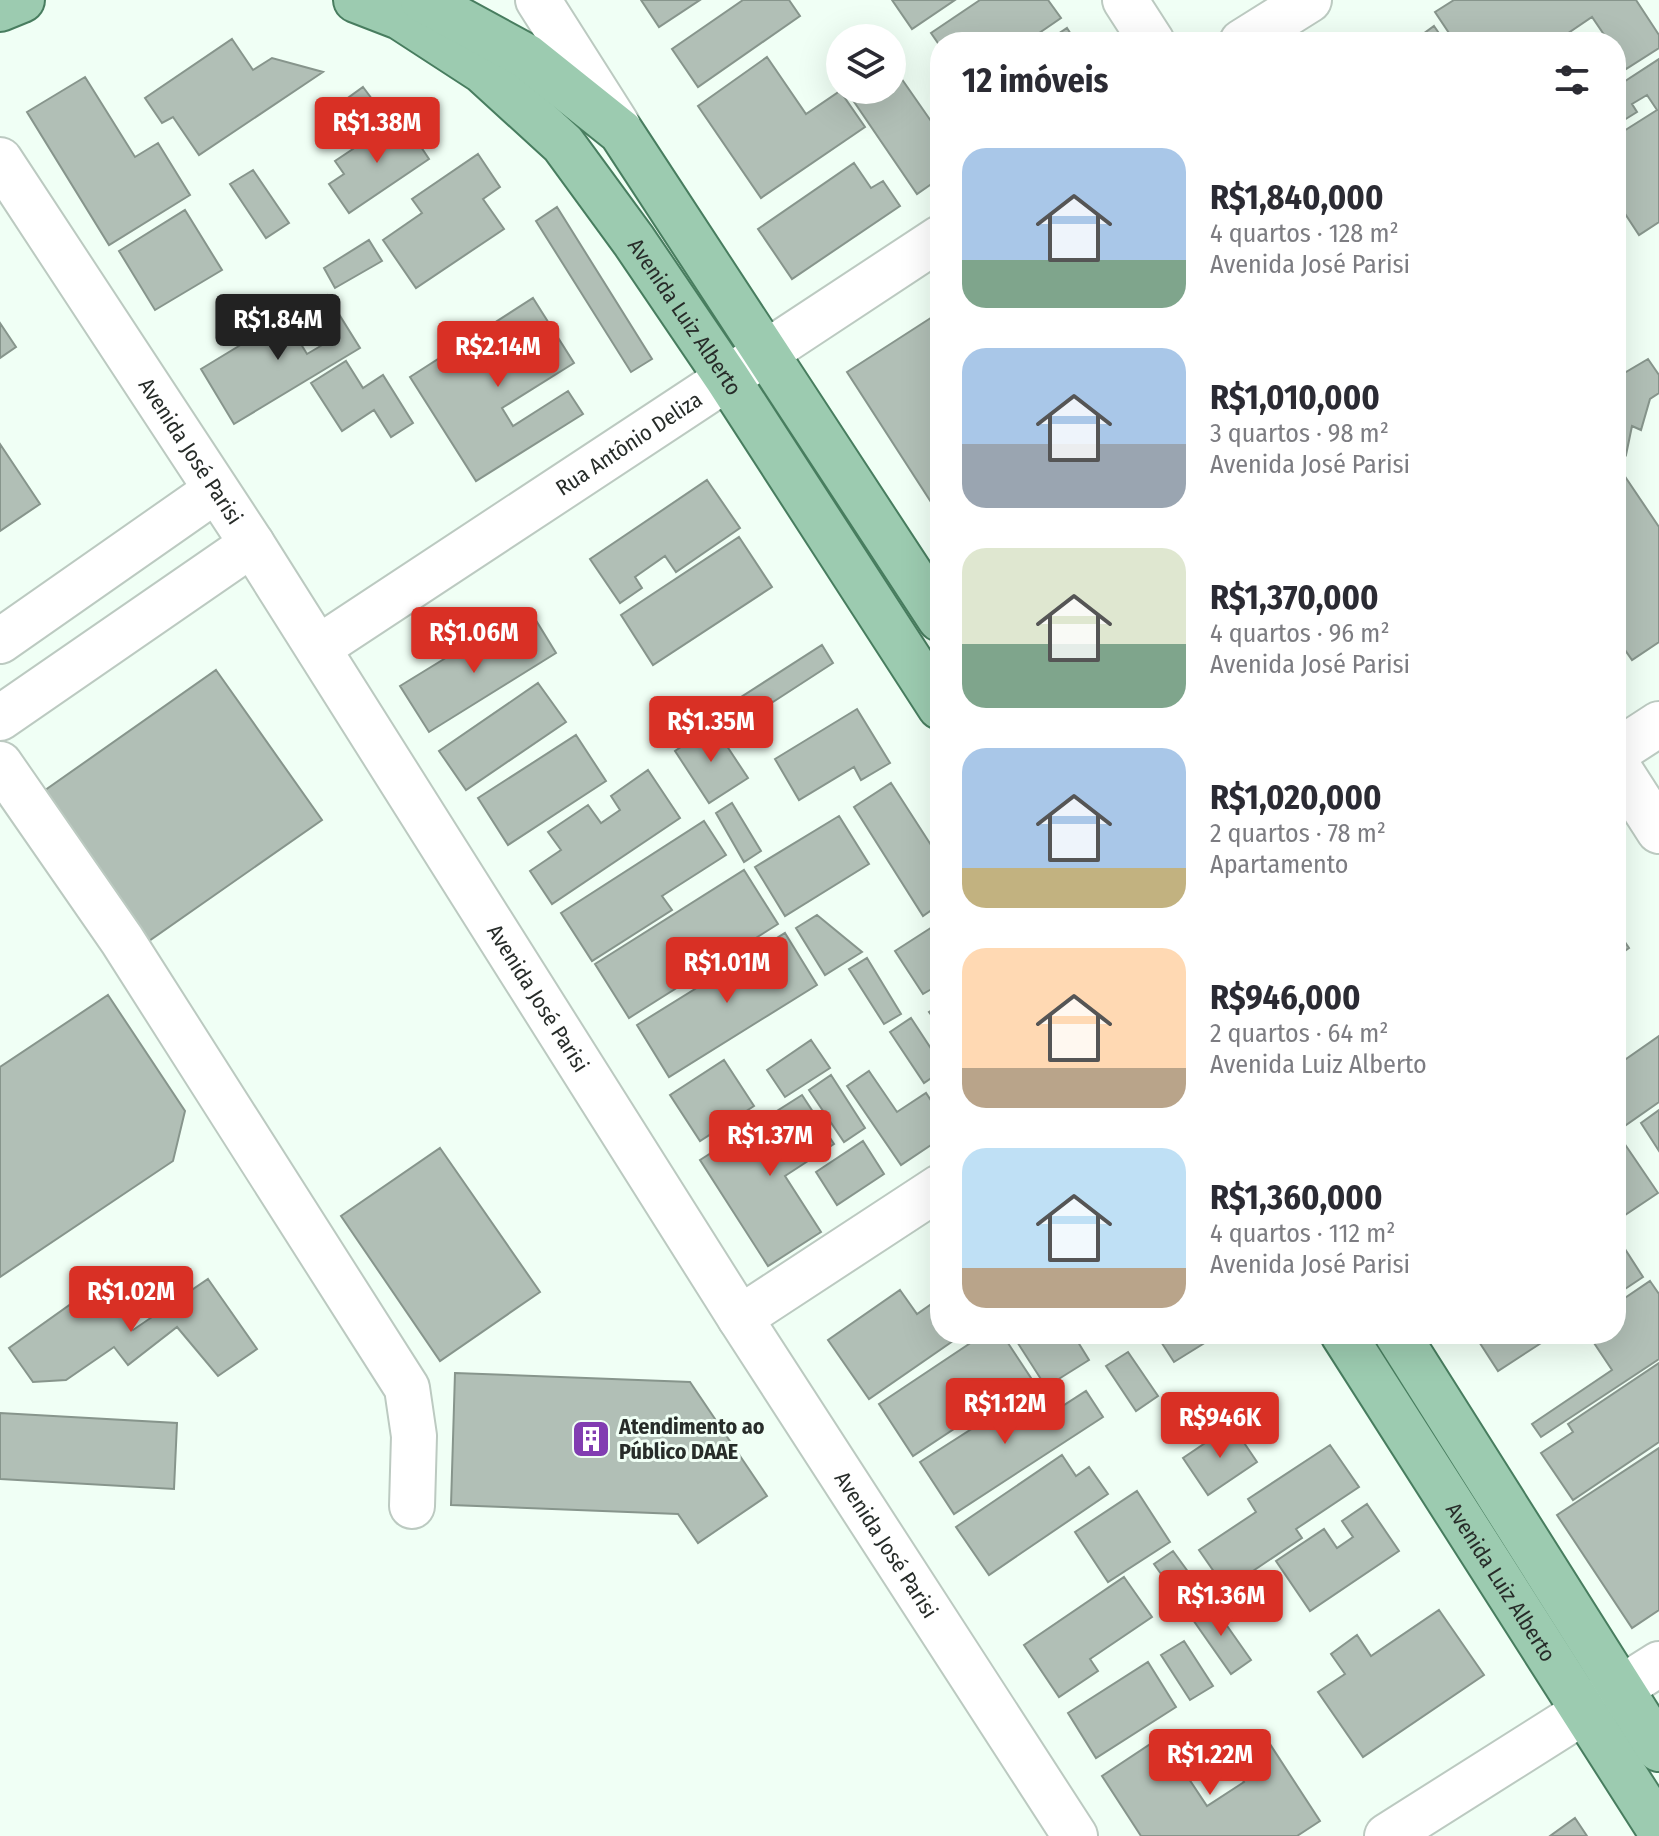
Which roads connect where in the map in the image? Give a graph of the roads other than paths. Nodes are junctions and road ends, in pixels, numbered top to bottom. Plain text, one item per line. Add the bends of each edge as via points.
1 (22, 0) edge
2 (356, 0) edge
3 (423, 0) edge
4 (538, 0) edge
5 (1125, 0) edge
6 (1309, 0) edge
7 (0, 9) edge
8 (1146, 32) edge
9 (1258, 32) edge
10 (621, 132) junction
11 (0, 160) edge
12 (930, 244) edge
13 (766, 351) junction
14 (727, 378) junction
15 (216, 490) junction
16 (252, 544) junction
17 (930, 604) edge
18 (0, 641) edge
19 (318, 648) junction
20 (930, 692) edge
21 (0, 718) edge
22 (1659, 724) edge
23 (1626, 745) edge
24 (0, 764) edge
25 (1626, 780) edge
26 (1659, 831) edge
27 (930, 1194) edge
28 (740, 1318) junction
29 (1349, 1344) edge
30 (1403, 1344) edge
31 (412, 1506) dead end
32 (1659, 1664) edge
33 (1620, 1689) junction
34 (1583, 1713) junction
35 (1659, 1749) edge
36 (1659, 1829) edge
37 (1075, 1836) edge
38 (1387, 1836) edge

1 - 7 main road
2 - 14 main road, Avenida Luiz Alberto via 400,17 483,71 563,144
3 - 10 main road via 526,56
4 - 10 street
5 - 8 street
6 - 9 street
10 - 13 main road
11 - 15 street, Avenida José Parisi
12 - 13 street, Rua Antônio Deliza
13 - 14 street, Rua Antônio Deliza
13 - 17 main road
14 - 19 street, Rua Antônio Deliza
14 - 20 main road, Avenida Luiz Alberto
15 - 16 street, Avenida José Parisi
15 - 18 street
16 - 19 street, Avenida José Parisi
16 - 21 street
19 - 28 street, Avenida José Parisi
22 - 23 street
24 - 31 street via 122,940 407,1388 414,1436
25 - 26 street
27 - 28 street
28 - 37 street, Avenida José Parisi
29 - 34 main road, Avenida Luiz Alberto
30 - 33 main road, Avenida Luiz Alberto
32 - 33 street
33 - 34 street
33 - 35 main road, Avenida Luiz Alberto
34 - 36 main road, Avenida Luiz Alberto
34 - 38 street

